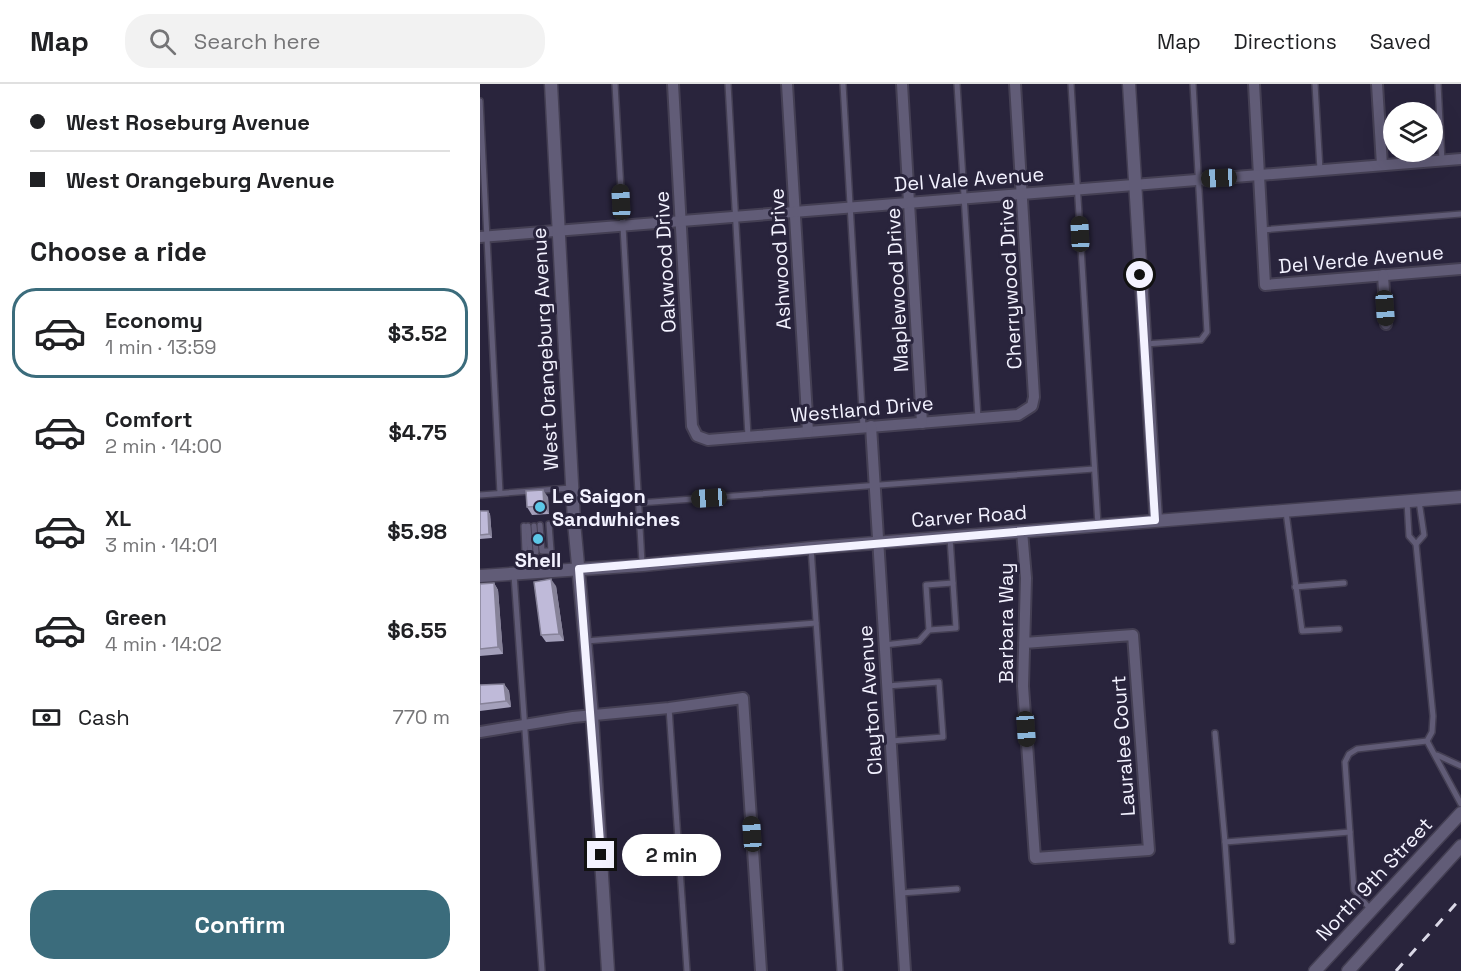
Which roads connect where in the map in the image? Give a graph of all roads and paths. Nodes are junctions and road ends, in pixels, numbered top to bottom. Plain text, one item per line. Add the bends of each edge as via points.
1 (551, 84) edge
2 (615, 84) edge
3 (673, 84) edge
4 (728, 84) edge
5 (787, 84) edge
6 (843, 84) edge
7 (902, 84) edge
8 (957, 84) edge
9 (1016, 84) edge
10 (1071, 84) edge
11 (1129, 84) edge
12 (1193, 84) edge
13 (1254, 84) edge
14 (1315, 84) edge
15 (1377, 84) edge
16 (1438, 84) edge
17 (480, 101) edge
18 (1439, 102) edge
19 (1461, 159) edge
20 (1443, 161) edge
21 (1427, 162) edge
22 (1382, 165) junction
23 (1320, 170) junction
24 (1260, 176) junction
25 (1198, 179) junction
26 (1135, 184) junction
27 (1077, 189) junction
28 (1023, 193) junction
29 (963, 197) junction
30 (910, 201) junction
31 (850, 206) junction
32 (795, 211) junction
33 (1461, 214) edge
34 (735, 216) junction
35 (681, 220) junction
36 (622, 226) junction
37 (1263, 230) junction
38 (558, 231) junction
39 (484, 237) edge
40 (1461, 269) edge
41 (1383, 275) junction
42 (1386, 324) dead end
43 (1144, 344) junction
44 (1029, 409) joint
45 (978, 418) junction
46 (922, 423) junction
47 (867, 426) junction
48 (808, 432) junction
49 (697, 436) joint
50 (748, 436) junction
51 (1094, 470) junction
52 (874, 487) junction
53 (573, 488) junction
54 (500, 493) junction
55 (480, 495) edge
56 (1461, 497) edge
57 (1413, 501) junction
58 (639, 503) junction
59 (1286, 511) junction
60 (1155, 520) junction
61 (549, 524) dead end
62 (1098, 525) junction
63 (531, 526) junction
64 (1022, 531) junction
65 (950, 537) junction
66 (878, 542) junction
67 (1416, 544) junction
68 (811, 548) junction
69 (643, 565) junction
70 (579, 569) junction
71 (514, 573) junction
72 (480, 576) edge
73 (953, 583) junction
74 (1344, 583) dead end
75 (1295, 587) junction
76 (816, 623) junction
77 (1339, 629) dead end
78 (929, 630) junction
79 (586, 641) junction
80 (1024, 644) junction
81 (884, 645) junction
82 (887, 686) junction
83 (669, 708) junction
84 (592, 715) junction
85 (525, 726) junction
86 (480, 732) edge
87 (1215, 733) dead end
88 (891, 741) junction
89 (1427, 741) junction
90 (1437, 755) junction
91 (1461, 766) edge
92 (1461, 804) edge
93 (1461, 813) edge
94 (1350, 832) junction
95 (1225, 842) junction
96 (1461, 846) edge
97 (1035, 858) joint
98 (957, 889) dead end
99 (901, 893) junction
100 (1371, 910) junction
101 (1232, 942) dead end
102 (542, 971) edge
103 (608, 971) edge
104 (687, 971) edge
105 (761, 971) edge
106 (840, 971) edge
107 (905, 971) edge
108 (1315, 971) edge
109 (1348, 971) edge

1 - 38 street, West Orangeburg Avenue
2 - 36 lane
3 - 35 street, Oakwood Drive
4 - 34 lane
5 - 32 street, Ashwood Drive
6 - 31 lane
7 - 30 street, Maplewood Drive
8 - 29 lane
9 - 28 street, Cherrywood Drive
10 - 27 lane
11 - 26 street
12 - 25 lane
13 - 24 street
14 - 23 lane
15 - 22 street
16 - 18 lane
17 - 39 lane
19 - 20 street, Del Vale Avenue
21 - 22 street, Del Vale Avenue
22 - 23 street, Del Vale Avenue
23 - 24 street, Del Vale Avenue
24 - 25 street, Del Vale Avenue
24 - 37 street
25 - 26 street, Del Vale Avenue
25 - 43 lane via 1207,332 1201,340
26 - 27 street, Del Vale Avenue
26 - 43 street
27 - 28 street, Del Vale Avenue
27 - 51 lane
28 - 29 street, Del Vale Avenue
28 - 44 street, Cherrywood Drive via 1034,397
29 - 30 street, Del Vale Avenue
29 - 45 lane
30 - 31 street, Del Vale Avenue
30 - 46 street, Maplewood Drive
31 - 32 street, Del Vale Avenue
31 - 47 lane
32 - 34 street, Del Vale Avenue
32 - 48 street, Ashwood Drive
33 - 37 lane
34 - 35 street, Del Vale Avenue
34 - 50 lane
35 - 36 street, Del Vale Avenue
35 - 49 street, Oakwood Drive via 692,426
36 - 38 street, Del Vale Avenue
36 - 58 lane
37 - 41 street, Del Verde Avenue via 1264,285
38 - 39 street, Del Vale Avenue
38 - 53 street, West Orangeburg Avenue
39 - 54 lane
40 - 41 street, Del Verde Avenue
41 - 42 street
43 - 60 street
44 - 45 street, Westland Drive via 1017,415
45 - 46 street, Westland Drive
46 - 47 street, Westland Drive
47 - 48 street, Westland Drive
47 - 52 street, Clayton Avenue
48 - 50 street, Westland Drive
49 - 50 street, Westland Drive via 708,440
51 - 52 lane
51 - 62 lane
52 - 58 lane
52 - 66 street, Clayton Avenue
53 - 54 lane
53 - 70 street, West Orangeburg Avenue
54 - 55 lane
56 - 57 street, Carver Road
57 - 59 street, Carver Road
57 - 67 lane via 1409,536
57 - 67 lane via 1424,535
58 - 69 lane
59 - 60 street, Carver Road
59 - 75 lane
60 - 62 street, Carver Road
61 - 63 lane via 551,551 542,551
62 - 64 street, Carver Road
63 - 63 lane via 530,552
64 - 65 street, Carver Road
64 - 80 street, Barbara Way via 1026,578
65 - 66 street, Carver Road
65 - 73 lane
66 - 68 street, Carver Road
66 - 81 street, Clayton Avenue
67 - 89 lane via 1433,716
68 - 69 street, Carver Road
68 - 76 lane
69 - 70 street, Carver Road
70 - 71 street, Carver Road
70 - 79 street, West Orangeburg Avenue
71 - 72 street, Carver Road
71 - 85 lane
73 - 78 lane via 956,628
73 - 78 lane via 926,585
74 - 75 lane
75 - 77 lane via 1302,631
76 - 79 lane
76 - 106 lane
78 - 81 lane via 919,641
79 - 84 street, West Orangeburg Avenue
80 - 97 street, Barbara Way via 1023,686
80 - 97 street, Lauralee Court via 1133,634 1149,850
81 - 82 street, Clayton Avenue
82 - 88 street, Clayton Avenue
82 - 88 lane via 939,682 943,737
83 - 84 street
83 - 104 lane
83 - 105 street via 743,698
84 - 85 street
84 - 103 street, West Orangeburg Avenue
85 - 86 street
85 - 102 lane
87 - 95 lane
88 - 99 street, Clayton Avenue
89 - 90 lane
89 - 94 lane via 1357,749 1349,754 1345,762
90 - 91 lane
90 - 92 lane
93 - 100 street, North 9th Street
94 - 95 lane
94 - 100 lane via 1354,890
95 - 101 lane
96 - 109 street, North 9th Street
98 - 99 lane
99 - 107 street, Clayton Avenue
100 - 108 street, North 9th Street

